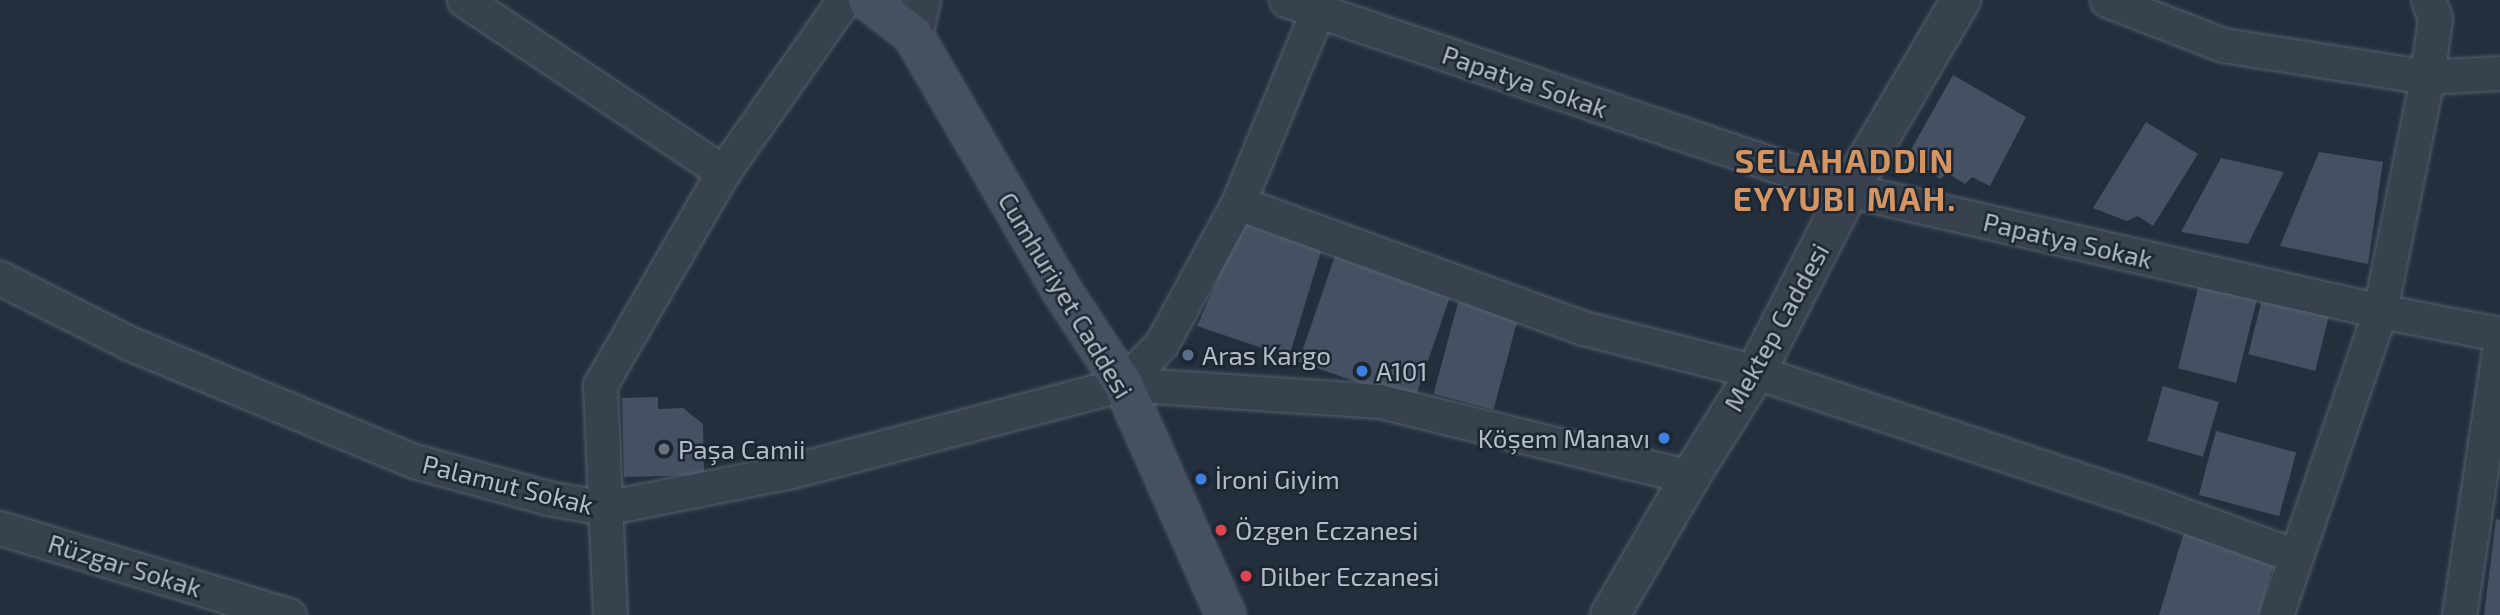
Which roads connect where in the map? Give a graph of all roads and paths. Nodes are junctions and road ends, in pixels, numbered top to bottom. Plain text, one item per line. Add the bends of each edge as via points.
1 (464, 0) edge
2 (844, 0) edge
3 (868, 0) edge
4 (1286, 0) edge
5 (1961, 0) edge
6 (2107, 0) edge
7 (2428, 0) edge
8 (1335, 10) edge
9 (917, 18) edge
10 (2500, 73) edge
11 (2427, 77) junction
12 (723, 172) junction
13 (1849, 190) junction
14 (1238, 203) junction
15 (0, 278) edge
16 (2380, 311) junction
17 (2500, 334) edge
18 (2500, 345) edge
19 (1756, 372) junction
20 (1123, 384) junction
21 (1690, 477) junction
22 (605, 508) junction
23 (0, 528) edge
24 (2297, 556) junction
25 (289, 615) edge
26 (610, 615) edge
27 (1226, 615) edge
28 (1610, 615) edge
29 (2276, 615) edge
30 (2459, 615) edge

1 - 12 street
2 - 12 street
3 - 9 main road, Cumhuriyet Caddesi
4 - 8 street, Papatya Sokak
5 - 13 street, Mektep Caddesi
6 - 11 street via 2223,45
7 - 11 street via 2435,18
8 - 13 street, Papatya Sokak
8 - 14 street
9 - 20 main road, Cumhuriyet Caddesi via 1062,291
10 - 11 street
11 - 16 street
12 - 22 street via 600,385
13 - 16 street, Papatya Sokak
13 - 19 street, Mektep Caddesi
14 - 19 street via 1584,328
14 - 20 street via 1163,343
15 - 22 street, Palamut Sokak via 130,343 414,461 548,498
16 - 17 street, Papatya Sokak
16 - 24 street
18 - 30 street
19 - 21 street, Mektep Caddesi
19 - 24 street
20 - 21 street via 1380,401
20 - 22 street, Palamut Sokak via 792,471
20 - 27 main road, Cumhuriyet Caddesi
21 - 28 street, Mektep Caddesi
22 - 26 street
23 - 25 street, Rüzgar Sokak
24 - 29 street

